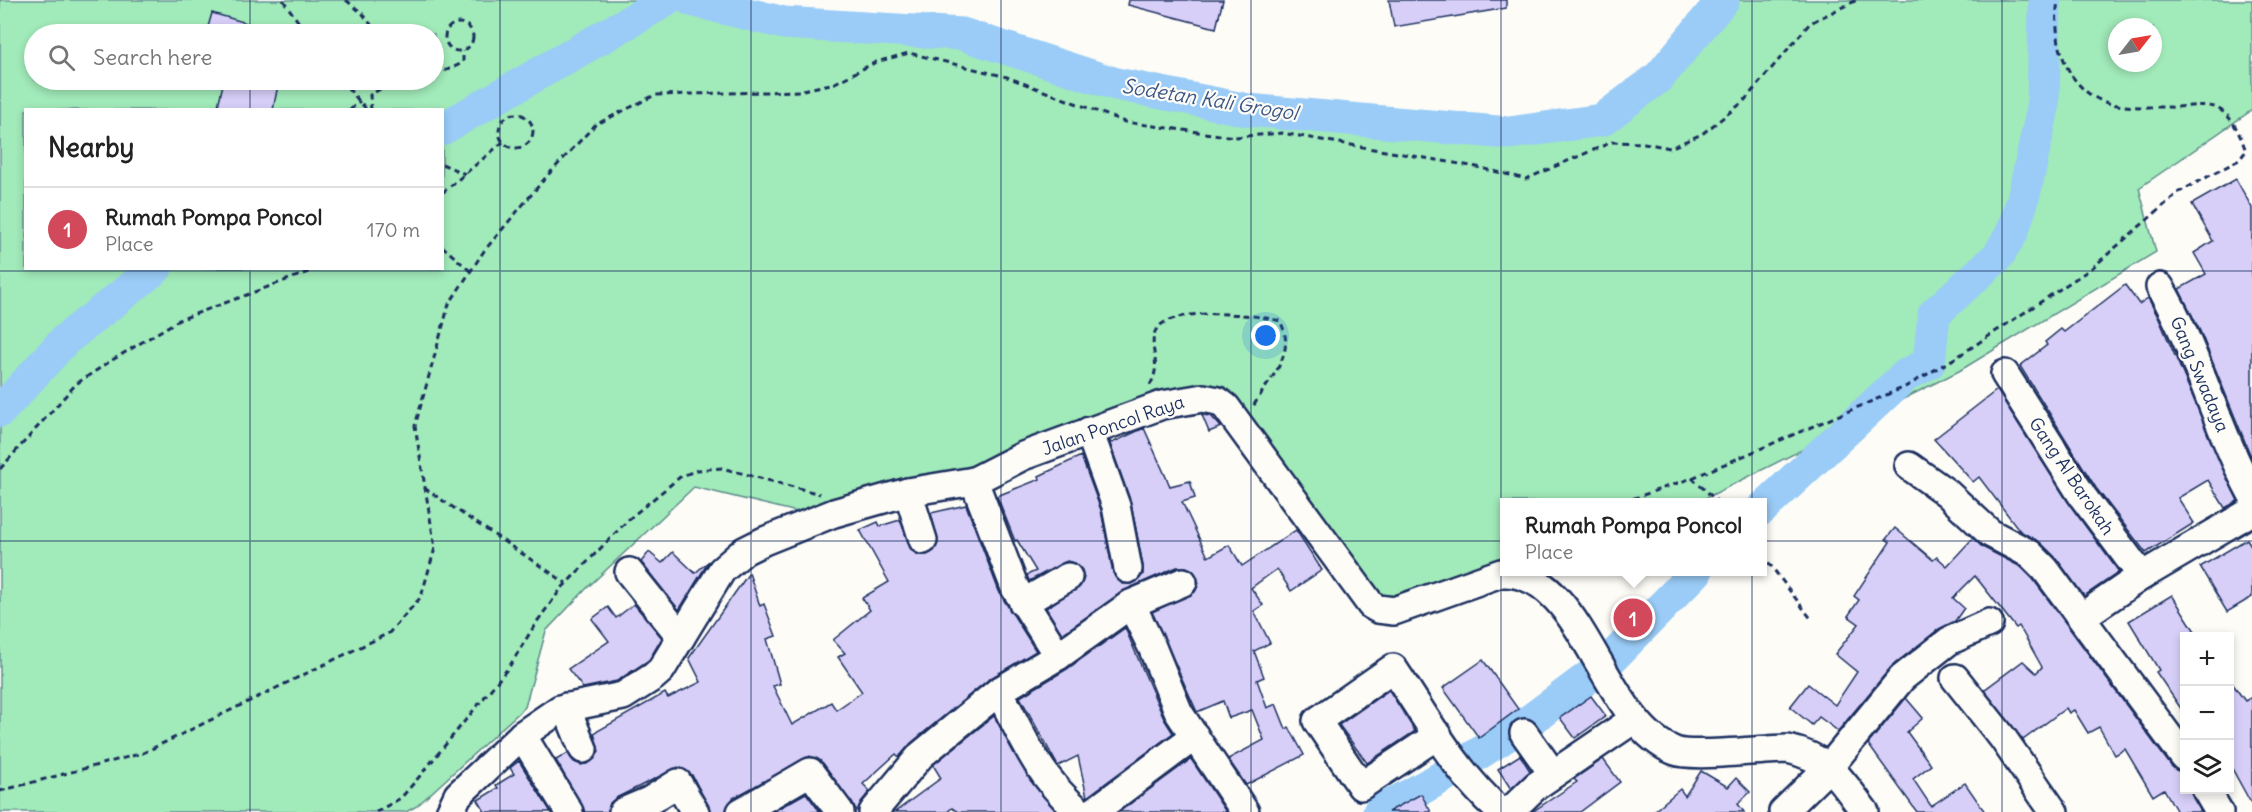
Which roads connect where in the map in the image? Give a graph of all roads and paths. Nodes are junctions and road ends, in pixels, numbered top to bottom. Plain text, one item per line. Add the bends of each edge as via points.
1 (283, 0) edge
2 (346, 0) edge
3 (1857, 0) edge
4 (2058, 0) edge
5 (300, 24) edge
6 (370, 24) edge
7 (463, 51) junction
8 (444, 70) edge
9 (350, 90) edge
10 (378, 90) edge
11 (360, 101) junction
12 (352, 108) edge
13 (367, 108) edge
14 (369, 108) edge
15 (503, 142) junction
16 (444, 165) edge
17 (465, 174) junction
18 (444, 191) edge
19 (444, 248) edge
20 (314, 270) edge
21 (471, 271) junction
22 (2160, 287) dead end
23 (2005, 374) dead end
24 (1089, 431) junction
25 (1909, 465) dead end
26 (0, 469) edge
27 (1692, 478) junction
28 (974, 481) junction
29 (424, 488) junction
30 (908, 492) junction
31 (2252, 495) edge
32 (1634, 498) edge
33 (1714, 498) edge
34 (2252, 510) edge
35 (923, 540) dead end
36 (1767, 561) edge
37 (1128, 569) dead end
38 (630, 572) dead end
39 (1500, 573) edge
40 (1523, 576) edge
41 (2142, 576) junction
42 (1068, 577) dead end
43 (1183, 582) dead end
44 (566, 584) dead end
45 (1023, 603) junction
46 (1131, 604) junction
47 (2083, 616) junction
48 (1812, 620) dead end
49 (1989, 623) dead end
50 (681, 638) junction
51 (1058, 656) junction
52 (1955, 678) dead end
53 (999, 691) junction
54 (566, 707) junction
55 (1633, 720) junction
56 (1524, 733) dead end
57 (522, 735) junction
58 (1195, 736) junction
59 (583, 749) dead end
60 (2180, 750) edge
61 (1451, 754) junction
62 (1830, 766) junction
63 (1553, 774) junction
64 (0, 791) edge
65 (2209, 794) edge
66 (450, 812) edge
67 (569, 812) edge
68 (623, 812) edge
69 (695, 812) edge
70 (741, 812) edge
71 (840, 812) edge
72 (873, 812) edge
73 (1080, 812) edge
74 (1093, 812) edge
75 (1245, 812) edge
76 (1501, 812) edge
77 (1509, 812) edge
78 (1783, 812) edge
79 (1865, 812) edge
80 (2054, 812) edge
81 (2219, 812) edge

1 - 5 path
2 - 6 path
3 - 21 path via 1810,23 1743,102 1702,134 1670,148 1612,142 1526,179 1282,133 1234,137 1125,122 1006,77 909,53 876,62 835,83 800,91 656,95 595,125 540,184
4 - 27 path via 2060,49 2071,77 2089,94 2109,103 2139,107 2215,108 2233,122 2246,151 2239,160 2180,192 2092,268 1956,357 1866,405
7 - 7 path via 472,44 473,33 466,25 455,24 447,31 446,42 453,50
7 - 8 path via 464,63
9 - 11 path
10 - 14 path via 370,95
11 - 12 path
11 - 13 path
15 - 15 path via 500,124 506,116 525,116 533,133 529,142 521,147
15 - 17 path
16 - 17 path
17 - 18 path
19 - 21 path
20 - 26 path via 179,320 109,362 76,384
21 - 29 path via 449,304 415,426
22 - 31 street, Gang Swadaya via 2185,334
23 - 41 street, Gang Al Barokah via 2083,497
24 - 28 street, Jalan Poncol Raya via 1023,456
24 - 37 street via 1116,506
24 - 39 street, Jalan Poncol Raya via 1185,399 1218,401 1371,605 1378,609 1395,611
25 - 47 street via 1990,533 2030,554
27 - 32 path
27 - 33 path
28 - 30 street, Jalan Poncol Raya
28 - 45 street
29 - 44 path
29 - 64 path via 435,548 421,597 389,633 143,753
30 - 35 street
30 - 50 street, Jalan Poncol Raya via 834,513 744,552 715,579
34 - 41 street
36 - 48 path
38 - 50 street
40 - 55 street, Jalan Poncol Raya via 1536,582 1559,603
41 - 47 street
42 - 45 street
43 - 46 street
45 - 51 street
46 - 51 street
46 - 58 street via 1179,713
47 - 60 street
49 - 62 street via 1949,641 1902,678
50 - 54 street, Jalan Poncol Raya via 661,670 633,691
51 - 53 street
52 - 80 street
53 - 72 street via 921,755
53 - 73 street via 1031,755 1057,793
54 - 57 street, Jalan Poncol Raya
54 - 59 street
55 - 62 street, Jalan Poncol Raya via 1667,748 1681,753 1788,749
55 - 63 street
56 - 63 street
57 - 66 street, Jalan Poncol Raya via 458,795
57 - 67 street
58 - 74 street
58 - 75 street
61 - 61 street via 1361,786 1317,721 1393,668
61 - 76 street via 1482,796
62 - 78 street
62 - 79 street, Jalan Poncol Raya
63 - 77 street
65 - 81 street
68 - 69 street via 678,783
70 - 71 street via 810,772

